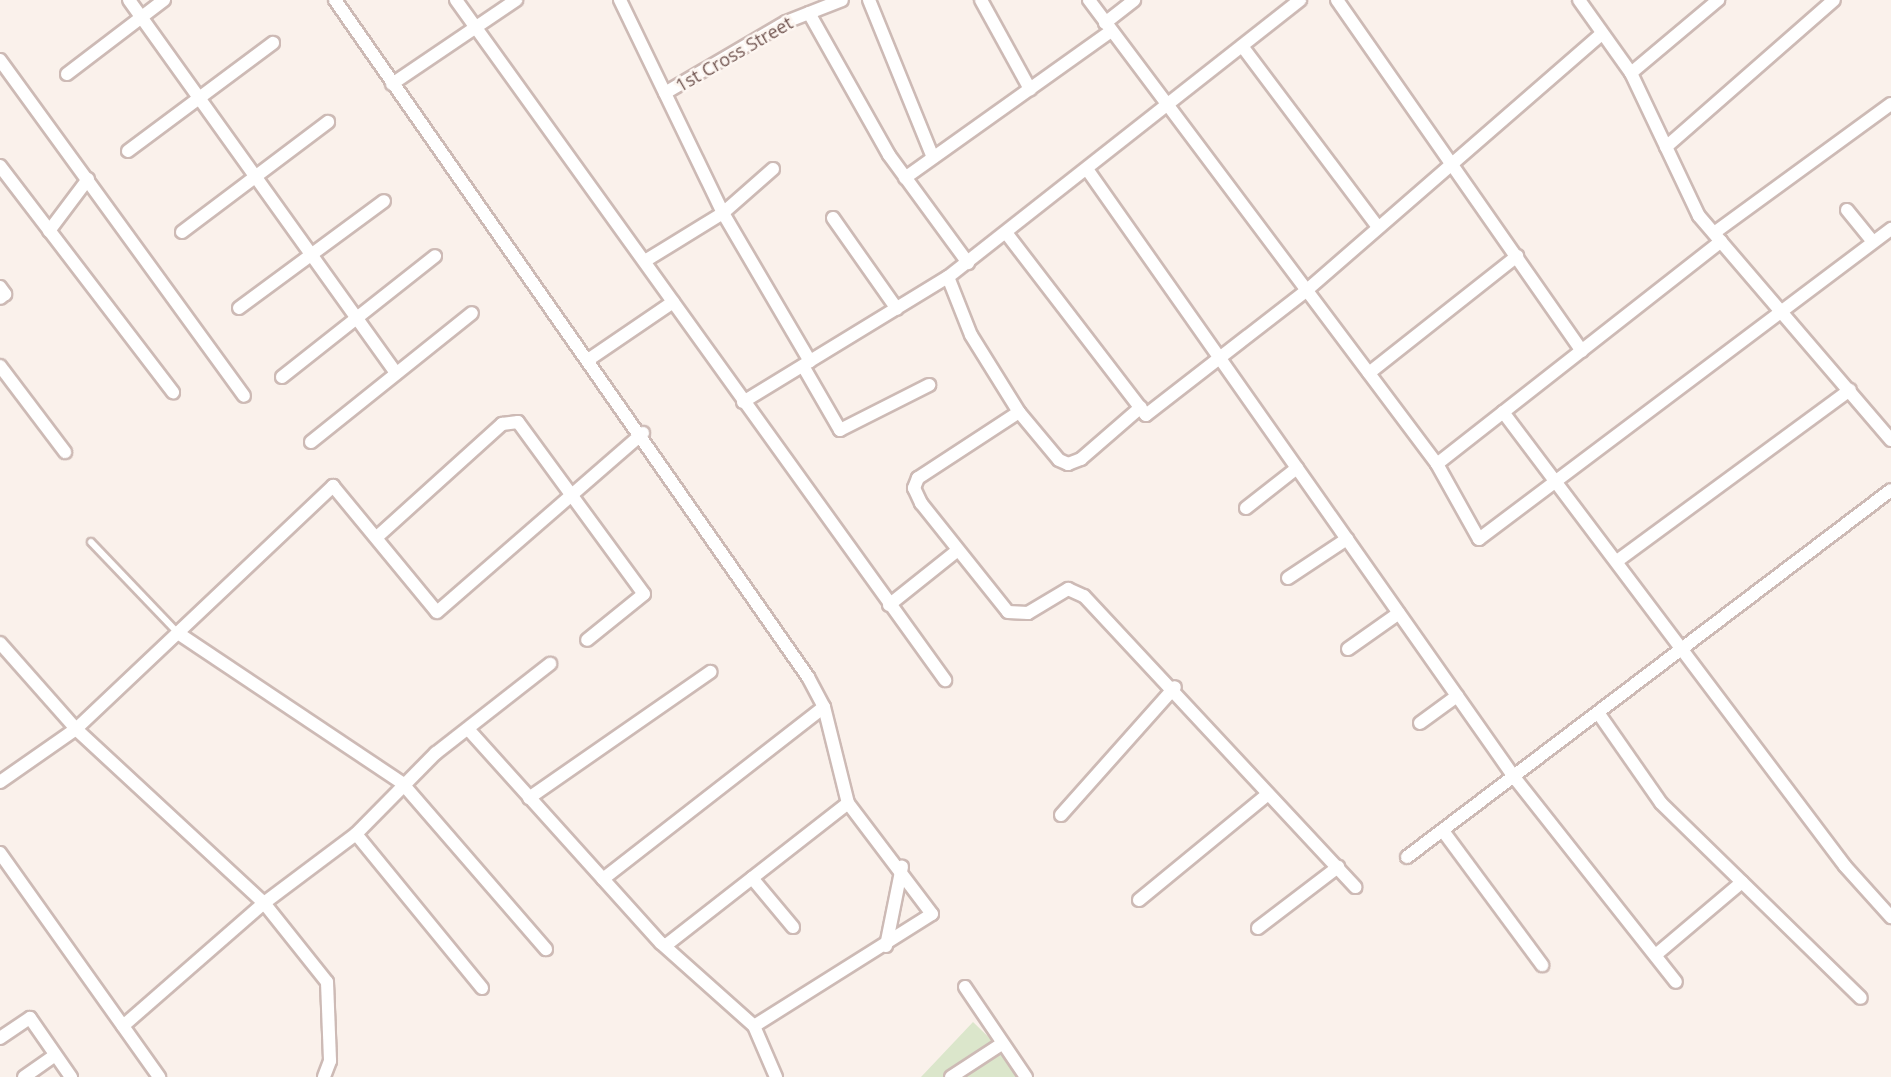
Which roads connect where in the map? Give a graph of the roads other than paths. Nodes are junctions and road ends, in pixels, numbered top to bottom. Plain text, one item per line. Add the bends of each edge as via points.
1 (130, 0) edge
2 (164, 0) edge
3 (335, 0) edge
4 (456, 0) edge
5 (516, 0) edge
6 (621, 0) edge
7 (842, 0) edge
8 (869, 0) edge
9 (981, 0) edge
10 (1089, 0) edge
11 (1134, 0) edge
12 (1300, 0) edge
13 (1337, 0) edge
14 (1579, 0) edge
15 (1718, 0) edge
16 (1834, 0) edge
17 (808, 13) junction
18 (141, 16) junction
19 (1108, 27) junction
20 (475, 28) junction
21 (1601, 34) junction
22 (273, 43) dead end
23 (1242, 46) junction
24 (0, 60) edge
25 (1631, 73) junction
26 (67, 74) dead end
27 (393, 84) junction
28 (1030, 89) junction
29 (665, 93) junction
30 (198, 98) junction
31 (1891, 104) edge
32 (1169, 106) junction
33 (328, 122) dead end
34 (1666, 147) junction
35 (128, 151) dead end
36 (933, 158) junction
37 (1450, 161) junction
38 (0, 166) edge
39 (773, 169) dead end
40 (1089, 172) junction
41 (254, 177) junction
42 (905, 178) junction
43 (88, 179) junction
44 (384, 201) dead end
45 (1847, 210) dead end
46 (723, 213) junction
47 (833, 218) dead end
48 (1378, 227) junction
49 (1891, 229) edge
50 (49, 231) junction
51 (182, 232) dead end
52 (1007, 233) junction
53 (1717, 237) junction
54 (1873, 242) junction
55 (311, 256) junction
56 (435, 256) dead end
57 (1517, 257) junction
58 (645, 261) junction
59 (968, 262) junction
60 (948, 277) junction
61 (0, 287) edge
62 (1307, 290) junction
63 (0, 298) edge
64 (673, 302) junction
65 (239, 308) dead end
66 (897, 309) junction
67 (1778, 310) junction
68 (472, 313) dead end
69 (356, 318) junction
70 (1582, 351) junction
71 (589, 360) junction
72 (1221, 360) junction
73 (807, 363) junction
74 (0, 366) edge
75 (396, 373) junction
76 (1369, 373) junction
77 (282, 377) dead end
78 (929, 385) dead end
79 (1850, 390) junction
80 (173, 392) dead end
81 (244, 396) dead end
82 (743, 402) junction
83 (1141, 407) junction
84 (1019, 412) junction
85 (1503, 412) junction
86 (643, 433) junction
87 (1891, 440) edge
88 (312, 442) dead end
89 (65, 452) dead end
90 (1437, 464) junction
91 (1297, 468) junction
92 (1555, 481) junction
93 (1891, 490) edge
94 (570, 495) junction
95 (1245, 508) dead end
96 (377, 537) junction
97 (1347, 539) junction
98 (91, 542) dead end
99 (958, 550) junction
100 (1617, 561) junction
101 (1288, 578) dead end
102 (889, 605) junction
103 (1399, 613) junction
104 (178, 633) junction
105 (587, 640) dead end
106 (0, 643) edge
107 (1349, 649) dead end
108 (1685, 649) junction
109 (550, 664) dead end
110 (710, 672) dead end
111 (945, 680) dead end
112 (1175, 687) junction
113 (1457, 696) junction
114 (824, 707) junction
115 (1599, 714) junction
116 (1420, 723) dead end
117 (76, 729) junction
118 (468, 729) junction
119 (1514, 777) junction
120 (0, 782) edge
121 (402, 783) junction
122 (1268, 794) junction
123 (529, 798) junction
124 (848, 803) junction
125 (1061, 815) dead end
126 (1443, 831) junction
127 (355, 834) junction
128 (0, 853) edge
129 (1407, 857) dead end
130 (902, 867) junction
131 (1338, 867) junction
132 (752, 878) junction
133 (603, 879) junction
134 (1742, 882) junction
135 (1355, 887) dead end
136 (1139, 901) dead end
137 (264, 903) junction
138 (1891, 917) edge
139 (793, 927) dead end
140 (1258, 928) dead end
141 (665, 946) junction
142 (886, 946) junction
143 (546, 950) dead end
144 (1658, 953) junction
145 (1542, 964) dead end
146 (1676, 982) dead end
147 (965, 987) dead end
148 (482, 988) dead end
149 (1861, 998) dead end
150 (123, 1026) junction
151 (754, 1026) junction
152 (0, 1038) edge
153 (1000, 1045) junction
154 (55, 1055) junction
155 (24, 1077) edge
156 (71, 1077) edge
157 (159, 1077) edge
158 (324, 1077) edge
159 (776, 1077) edge
160 (951, 1077) edge
161 (1027, 1077) edge

1 - 18 street
2 - 18 street
3 - 27 street
4 - 20 street
5 - 20 street
6 - 29 street
7 - 17 street, 1st Cross Street
8 - 36 street
9 - 28 street
10 - 19 street
11 - 19 street
12 - 23 street
13 - 37 street
14 - 21 street
15 - 25 street
16 - 34 street
17 - 29 street, 1st Cross Street
17 - 42 street
18 - 26 street
18 - 30 street
19 - 28 street
19 - 32 street
20 - 27 street
20 - 58 street
21 - 25 street
21 - 37 street
22 - 30 street
23 - 32 street
23 - 48 street
24 - 43 street
25 - 34 street
27 - 71 street
28 - 36 street
29 - 46 street
30 - 35 street
30 - 41 street
31 - 53 street
32 - 40 street
32 - 62 street
33 - 41 street
34 - 53 street
36 - 42 street
37 - 48 street
37 - 57 street
38 - 50 street
39 - 46 street
40 - 52 street
40 - 72 street
41 - 51 street
41 - 55 street
42 - 59 street
43 - 50 street
43 - 81 street
44 - 55 street
45 - 54 street
46 - 58 street
46 - 73 street
47 - 66 street
48 - 62 street
49 - 54 street
50 - 80 street
52 - 59 street
52 - 83 street
53 - 67 street
53 - 70 street
54 - 67 street
55 - 65 street
55 - 69 street
56 - 69 street
57 - 70 street
57 - 76 street
58 - 64 street
59 - 60 street
60 - 66 street
60 - 84 street via 971,335
61 - 63 street
62 - 72 street
62 - 76 street
64 - 71 street
64 - 82 street
66 - 73 street
67 - 79 street
67 - 92 street
68 - 75 street
69 - 75 street
69 - 77 street
70 - 85 street
71 - 86 street
72 - 83 street via 1146,415
72 - 91 street
73 - 78 street via 840,430
73 - 82 street
74 - 89 street
75 - 88 street
76 - 90 street
79 - 87 street
79 - 100 street
82 - 102 street
83 - 84 street via 1068,464
84 - 99 street via 918,478 914,488 921,503
85 - 90 street
85 - 92 street
86 - 94 street
86 - 114 street
90 - 92 street via 1479,539
91 - 95 street
91 - 97 street
92 - 100 street
93 - 108 street
94 - 96 street via 437,612
94 - 96 street via 525,428 511,419
94 - 105 street via 644,594
96 - 104 street via 333,486
97 - 101 street
97 - 103 street
98 - 104 lane
99 - 102 street
99 - 112 street via 1008,612 1028,613 1061,591 1075,591
100 - 108 street
102 - 111 street
103 - 107 street
103 - 113 street
104 - 117 street
104 - 121 street
106 - 117 street
108 - 115 street
108 - 138 street via 1845,866
109 - 118 street
110 - 123 street
112 - 122 street
112 - 125 street
113 - 116 street
113 - 119 street
114 - 124 street
114 - 133 street
115 - 119 street
115 - 134 street via 1661,803
117 - 120 street
117 - 137 street
118 - 121 street
118 - 123 street
119 - 126 street
119 - 144 street
121 - 127 street
121 - 143 street
122 - 131 street
122 - 136 street
123 - 133 street
124 - 130 street
124 - 132 street
126 - 129 street
126 - 145 street
127 - 137 street
127 - 148 street
128 - 150 street
130 - 142 street
130 - 142 street via 932,914
131 - 135 street
131 - 140 street
132 - 139 street
132 - 141 street
133 - 141 street
134 - 144 street
134 - 149 street
137 - 150 street
137 - 158 street via 327,982 330,1061
141 - 151 street
142 - 151 street
144 - 146 street
147 - 153 street
150 - 157 street
151 - 159 street
152 - 154 street via 30,1018
153 - 160 street
153 - 161 street
154 - 155 street
154 - 156 street

